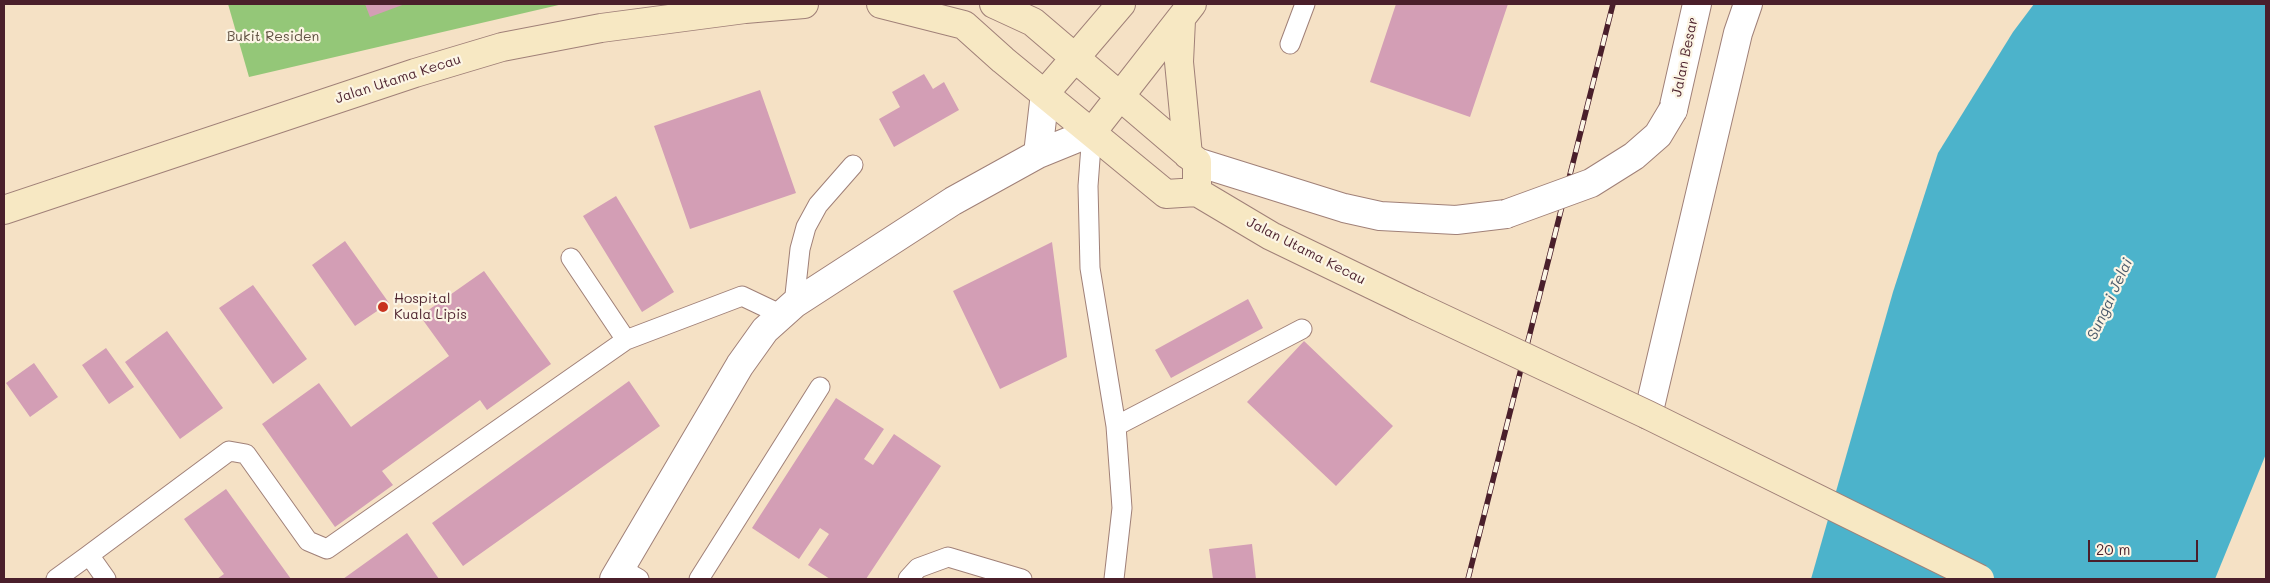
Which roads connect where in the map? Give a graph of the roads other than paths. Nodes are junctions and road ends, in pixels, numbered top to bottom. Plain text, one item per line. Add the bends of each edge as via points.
1 (804, 4) edge
2 (881, 4) edge
3 (994, 4) edge
4 (1121, 4) edge
5 (1304, 4) edge
6 (1696, 4) edge
7 (1748, 4) edge
8 (1187, 12) edge
9 (1290, 44) dead end
10 (1076, 59) junction
11 (1045, 93) junction
12 (1121, 97) junction
13 (1092, 132) junction
14 (1038, 154) junction
15 (1192, 159) junction
16 (853, 165) dead end
17 (1197, 192) junction
18 (4, 210) edge
19 (571, 258) dead end
20 (788, 310) junction
21 (1302, 329) dead end
22 (626, 340) junction
23 (820, 387) dead end
24 (1648, 415) junction
25 (1116, 426) junction
26 (89, 555) junction
27 (625, 576) edge
28 (56, 579) edge
29 (106, 579) edge
30 (699, 579) edge
31 (908, 579) edge
32 (1022, 579) edge
33 (1114, 579) edge
34 (1980, 579) edge

1 - 18 street, Jalan Utama Kecau via 602,28 502,47
2 - 11 street via 964,25
3 - 10 street via 1033,22
4 - 10 street
5 - 9 lane
6 - 15 street, Jalan Besar, bridge via 1673,110 1658,135 1634,156 1591,183 1506,214 1456,220 1380,216 1344,208
7 - 24 street via 1738,32
8 - 12 street
8 - 15 street via 1179,62
10 - 11 street
10 - 12 street
11 - 13 street
11 - 14 street
12 - 13 street
12 - 15 street
13 - 14 street
13 - 17 street via 1166,194
13 - 25 lane via 1088,186 1090,268
14 - 20 street via 953,201
15 - 17 street
16 - 20 lane via 818,205 806,227
17 - 24 street, Jalan Utama Kecau, bridge via 1271,236
19 - 22 lane
20 - 22 lane via 742,296
20 - 27 street via 765,330 740,365
21 - 25 lane
22 - 26 lane via 327,549 308,541 246,454 229,451
23 - 30 lane
24 - 34 street, Jalan Utama Kecau, bridge
25 - 33 lane via 1122,508
26 - 28 lane
26 - 29 lane
31 - 32 lane via 918,568 948,557

